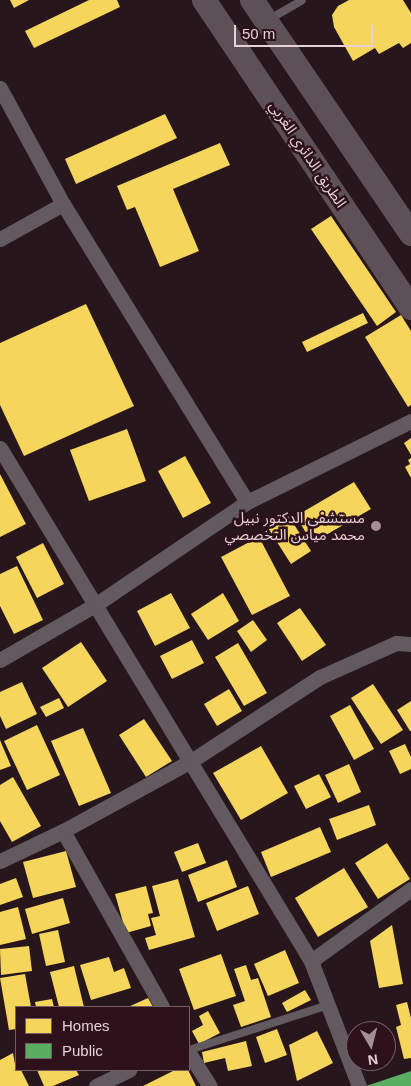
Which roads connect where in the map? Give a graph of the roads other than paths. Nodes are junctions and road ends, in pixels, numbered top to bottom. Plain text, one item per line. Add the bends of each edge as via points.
1 (204, 0) edge
2 (252, 0) edge
3 (302, 0) edge
4 (267, 21) junction
5 (0, 88) edge
6 (63, 204) junction
7 (411, 234) edge
8 (0, 239) edge
9 (411, 308) edge
10 (411, 421) edge
11 (0, 448) edge
12 (247, 502) junction
13 (95, 605) junction
14 (411, 644) edge
15 (0, 660) edge
16 (191, 762) junction
17 (62, 832) junction
18 (0, 860) edge
19 (411, 889) edge
20 (311, 961) junction
21 (328, 1005) junction
22 (161, 1006) edge
23 (190, 1052) edge
24 (190, 1054) edge
25 (127, 1071) edge
26 (96, 1086) edge
27 (210, 1086) edge
28 (359, 1086) edge

1 - 9 main road, الطريق الدائري الغربي
2 - 4 main road
3 - 4 lane
4 - 7 main road
5 - 6 street
6 - 8 street
6 - 12 street
10 - 12 street
11 - 13 street
12 - 13 street
13 - 15 street
13 - 16 street
14 - 16 street via 396,644 320,677
16 - 17 street
16 - 20 street
17 - 18 street
17 - 22 street
19 - 20 street
20 - 21 street
21 - 23 lane
21 - 28 street
24 - 27 street
25 - 26 street

